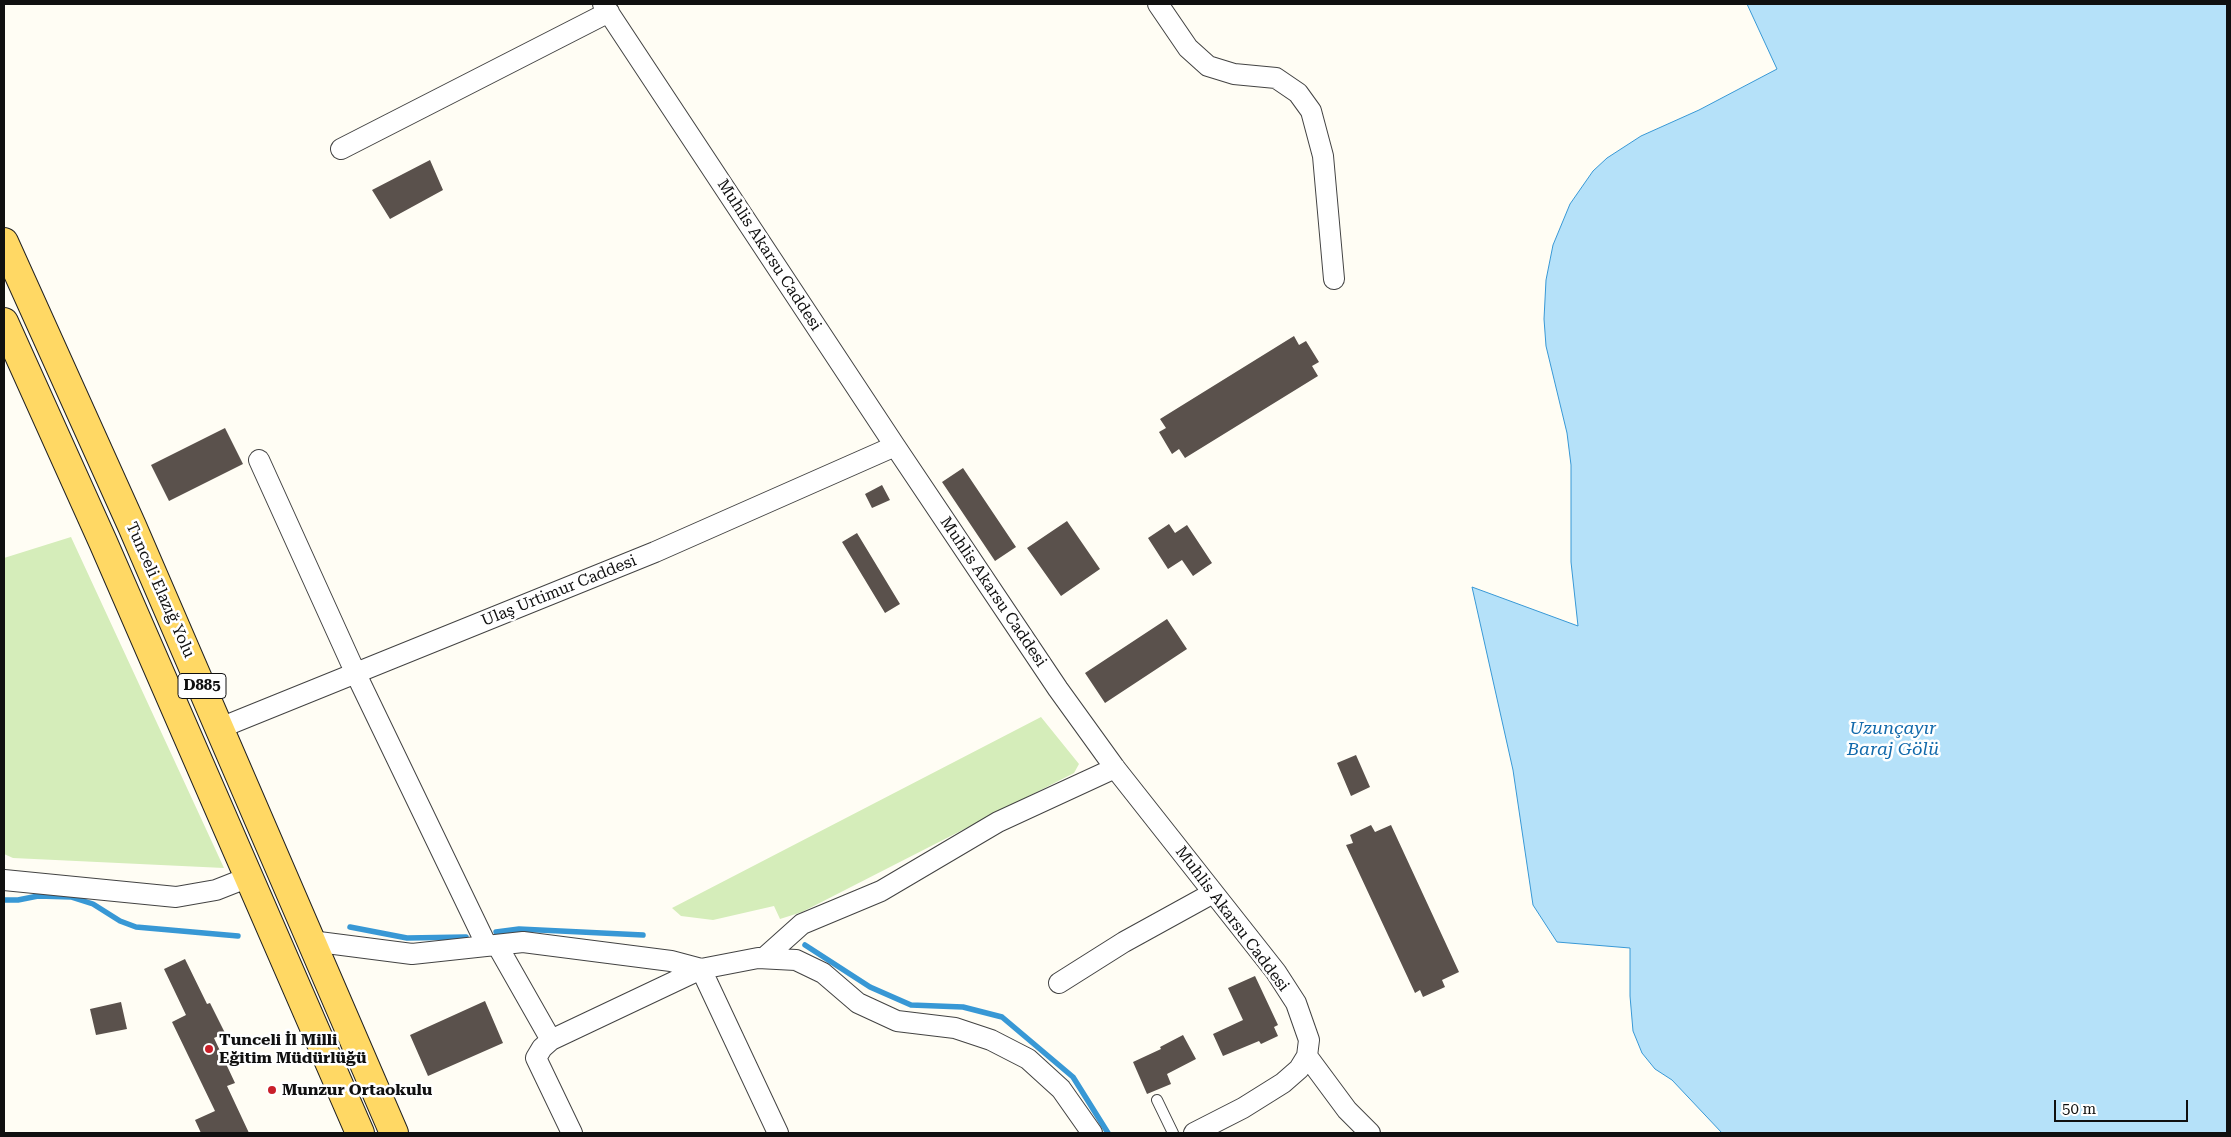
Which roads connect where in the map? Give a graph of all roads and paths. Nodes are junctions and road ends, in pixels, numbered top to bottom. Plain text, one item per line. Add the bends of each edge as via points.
1 (1158, 4) edge
2 (606, 8) edge
3 (341, 149) dead end
4 (4, 242) edge
5 (1334, 279) dead end
6 (4, 322) edge
7 (895, 446) junction
8 (258, 460) dead end
9 (356, 674) junction
10 (220, 728) junction
11 (1116, 768) junction
12 (249, 877) junction
13 (4, 880) edge
14 (1214, 893) junction
15 (311, 941) junction
16 (492, 945) junction
17 (764, 958) junction
18 (701, 969) junction
19 (1059, 984) dead end
20 (551, 1040) junction
21 (1308, 1056) junction
22 (1156, 1100) dead end
23 (360, 1133) edge
24 (394, 1133) edge
25 (572, 1133) edge
26 (778, 1133) edge
27 (1092, 1133) edge
28 (1173, 1133) edge
29 (1194, 1133) edge
30 (1370, 1133) edge

1 - 5 street via 1188,48 1208,66 1234,74 1276,78 1298,93 1311,111 1323,156
2 - 3 street
2 - 7 street, Muhlis Akarsu Caddesi
4 - 10 main road, Tunceli Elazığ Yolu / D885
6 - 12 main road, Tunceli Elazığ Yolu / D885
7 - 9 street, Ulaş Urtimur Caddesi via 656,552
7 - 11 street, Muhlis Akarsu Caddesi via 1058,689
8 - 9 street
9 - 10 street, Ulaş Urtimur Caddesi
9 - 16 street
10 - 15 main road, Tunceli Elazığ Yolu / D885
11 - 14 street, Muhlis Akarsu Caddesi
11 - 17 street via 998,822 881,891 802,924
12 - 13 street via 216,890 176,897
12 - 23 main road, Tunceli Elazığ Yolu / D885
14 - 19 street via 1124,942
14 - 21 street, Muhlis Akarsu Caddesi via 1276,972 1296,1004 1309,1040
15 - 16 street via 412,954
15 - 24 main road, Tunceli Elazığ Yolu / D885
16 - 18 street via 523,942 671,961
16 - 20 street
17 - 18 street
17 - 27 street via 796,960 823,973 858,1003 897,1021 955,1028 992,1040 1028,1058 1061,1089
18 - 20 street
18 - 26 street
20 - 25 street via 536,1058
21 - 29 street via 1282,1084
21 - 30 street via 1347,1110
22 - 28 lane

